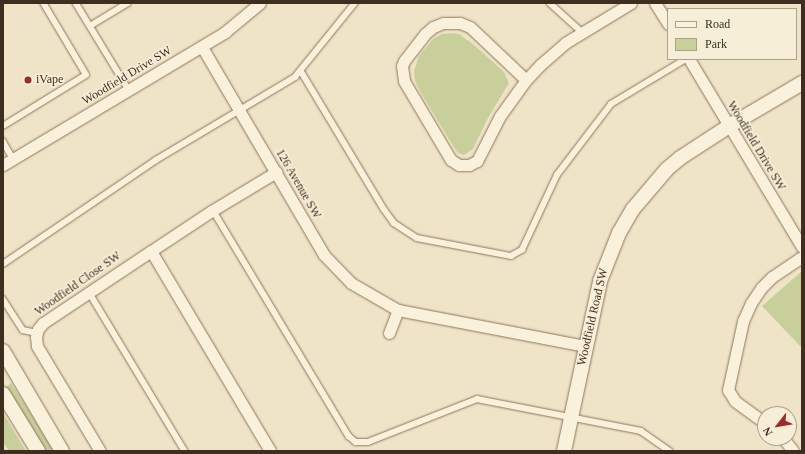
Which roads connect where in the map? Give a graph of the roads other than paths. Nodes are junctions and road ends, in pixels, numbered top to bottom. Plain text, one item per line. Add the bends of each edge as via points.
1 (43, 3) edge
2 (76, 3) edge
3 (128, 3) edge
4 (260, 3) edge
5 (355, 3) edge
6 (550, 3) edge
7 (631, 3) edge
8 (655, 3) edge
9 (667, 22) edge
10 (90, 26) junction
11 (582, 32) junction
12 (202, 47) junction
13 (685, 60) edge
14 (688, 60) edge
15 (301, 71) junction
16 (526, 80) junction
17 (802, 83) edge
18 (129, 90) junction
19 (238, 109) junction
20 (3, 126) edge
21 (729, 126) junction
22 (3, 141) edge
23 (13, 158) junction
24 (3, 165) edge
25 (276, 172) junction
26 (213, 210) junction
27 (802, 247) edge
28 (151, 250) junction
29 (802, 257) edge
30 (3, 264) edge
31 (89, 292) junction
32 (3, 298) edge
33 (398, 310) junction
34 (37, 333) junction
35 (389, 333) dead end
36 (585, 346) junction
37 (3, 351) edge
38 (3, 394) edge
39 (757, 417) edge
40 (570, 418) junction
41 (38, 451) edge
42 (62, 451) edge
43 (100, 451) edge
44 (185, 451) edge
45 (270, 451) edge
46 (564, 451) edge
47 (670, 451) edge

1 - 20 lane via 86,75
2 - 10 lane
3 - 10 lane
4 - 12 street, Woodfield Drive SW
5 - 15 lane
6 - 11 lane
7 - 11 street
8 - 9 street
10 - 18 lane
11 - 16 street via 565,43
12 - 18 street, Woodfield Drive SW
12 - 19 street, 126 Avenue SW
13 - 15 lane via 611,104 556,175 522,250 511,256 417,238 394,223
14 - 21 street, Woodfield Drive SW
15 - 19 lane via 295,77
16 - 16 street via 470,27 460,23 433,26 424,34 402,66 404,81 451,160 463,166 477,160 500,116
17 - 21 street, Woodfield Road SW
18 - 23 street, Woodfield Drive SW
19 - 25 street, 126 Avenue SW
19 - 30 lane via 156,160
21 - 27 street, Woodfield Drive SW
21 - 36 street, Woodfield Road SW via 667,169 633,209 619,233 602,275
22 - 23 lane
23 - 24 street, Woodfield Drive SW
25 - 26 street, Woodfield Close SW
25 - 33 street, 126 Avenue SW via 324,255 352,283
26 - 28 street, Woodfield Close SW
26 - 40 lane via 349,436 356,442 368,442 477,399
28 - 31 street, Woodfield Close SW
28 - 45 street
29 - 39 street via 772,277 761,288 743,321 728,390 735,401
31 - 34 street, Woodfield Close SW via 43,323
31 - 44 lane
32 - 34 lane via 23,330
33 - 35 street
33 - 36 street, 126 Avenue SW
34 - 43 street, Woodfield Close SW via 37,346
36 - 40 street, Woodfield Road SW
37 - 42 street
38 - 41 street
40 - 46 street, Woodfield Road SW
40 - 47 lane via 641,431

